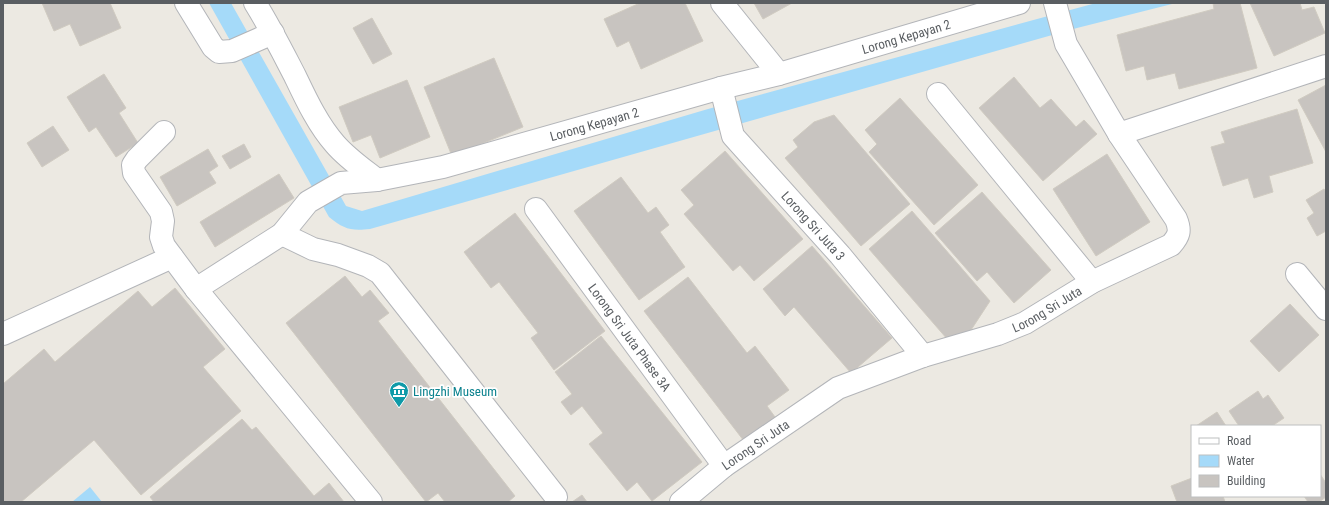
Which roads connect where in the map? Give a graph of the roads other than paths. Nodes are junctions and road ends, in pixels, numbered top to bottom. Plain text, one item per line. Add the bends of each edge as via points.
1 (186, 3) edge
2 (255, 3) edge
3 (722, 3) edge
4 (1019, 3) edge
5 (1055, 5) edge
6 (264, 36) junction
7 (1326, 66) edge
8 (779, 74) junction
9 (722, 94) junction
10 (938, 94) dead end
11 (164, 132) dead end
12 (1119, 134) junction
13 (378, 180) junction
14 (536, 209) dead end
15 (282, 234) junction
16 (172, 257) junction
17 (1297, 274) dead end
18 (1092, 282) junction
19 (196, 289) junction
20 (1326, 309) edge
21 (3, 334) edge
22 (923, 356) junction
23 (724, 466) junction
24 (556, 497) dead end
25 (372, 502) edge
26 (681, 502) edge

1 - 6 street via 213,47 219,52 232,51
2 - 6 street
3 - 8 street
4 - 8 street, Lorong Kepayan 2
5 - 12 street, Lorong Sri Juta via 1066,44
6 - 13 street via 335,144
7 - 12 street
8 - 9 street, Lorong Kepayan 2
9 - 13 street, Lorong Kepayan 2 via 443,166
9 - 22 street, Lorong Sri Juta 3 via 733,136 840,255
10 - 18 street
11 - 16 street via 133,165 134,173 161,212 164,221 161,237
12 - 18 street, Lorong Sri Juta via 1180,229 1171,245
13 - 15 street, Lorong Kepayan 2 via 341,183 308,202
14 - 23 street, Lorong Sri Juta Phase 3A
15 - 19 street
15 - 24 street via 313,249 338,255 380,273
16 - 19 street
16 - 21 street
17 - 20 street
18 - 22 street, Lorong Sri Juta via 1013,329
19 - 25 street
22 - 23 street, Lorong Sri Juta via 834,390
23 - 26 street, Lorong Sri Juta

